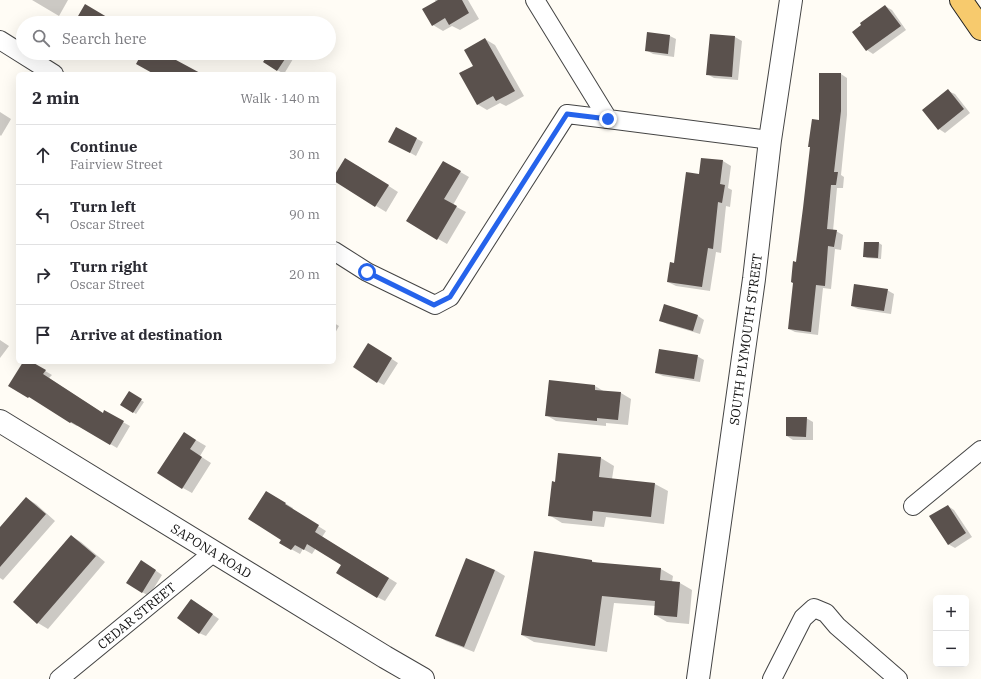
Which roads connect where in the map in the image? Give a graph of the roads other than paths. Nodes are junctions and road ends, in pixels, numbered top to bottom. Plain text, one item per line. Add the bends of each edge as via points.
1 (535, 0) edge
2 (791, 0) edge
3 (961, 0) edge
4 (981, 29) edge
5 (0, 40) edge
6 (16, 50) edge
7 (32, 60) edge
8 (51, 72) edge
9 (608, 119) junction
10 (770, 140) junction
11 (336, 252) edge
12 (0, 421) edge
13 (981, 450) edge
14 (913, 506) dead end
15 (214, 552) junction
16 (59, 679) edge
17 (423, 679) edge
18 (698, 679) edge
19 (772, 679) edge
20 (898, 679) edge

1 - 9 street
2 - 10 street, SOUTH PLYMOUTH STREET
3 - 4 main road
5 - 6 street
7 - 8 street
9 - 10 street
9 - 11 street via 567,114 450,297 434,305 367,272
10 - 18 street, SOUTH PLYMOUTH STREET via 754,279
12 - 15 street, SAPONA ROAD
13 - 14 street
15 - 16 street, CEDAR STREET
15 - 17 street, SAPONA ROAD
19 - 20 street via 803,618 814,608 826,613 837,626

